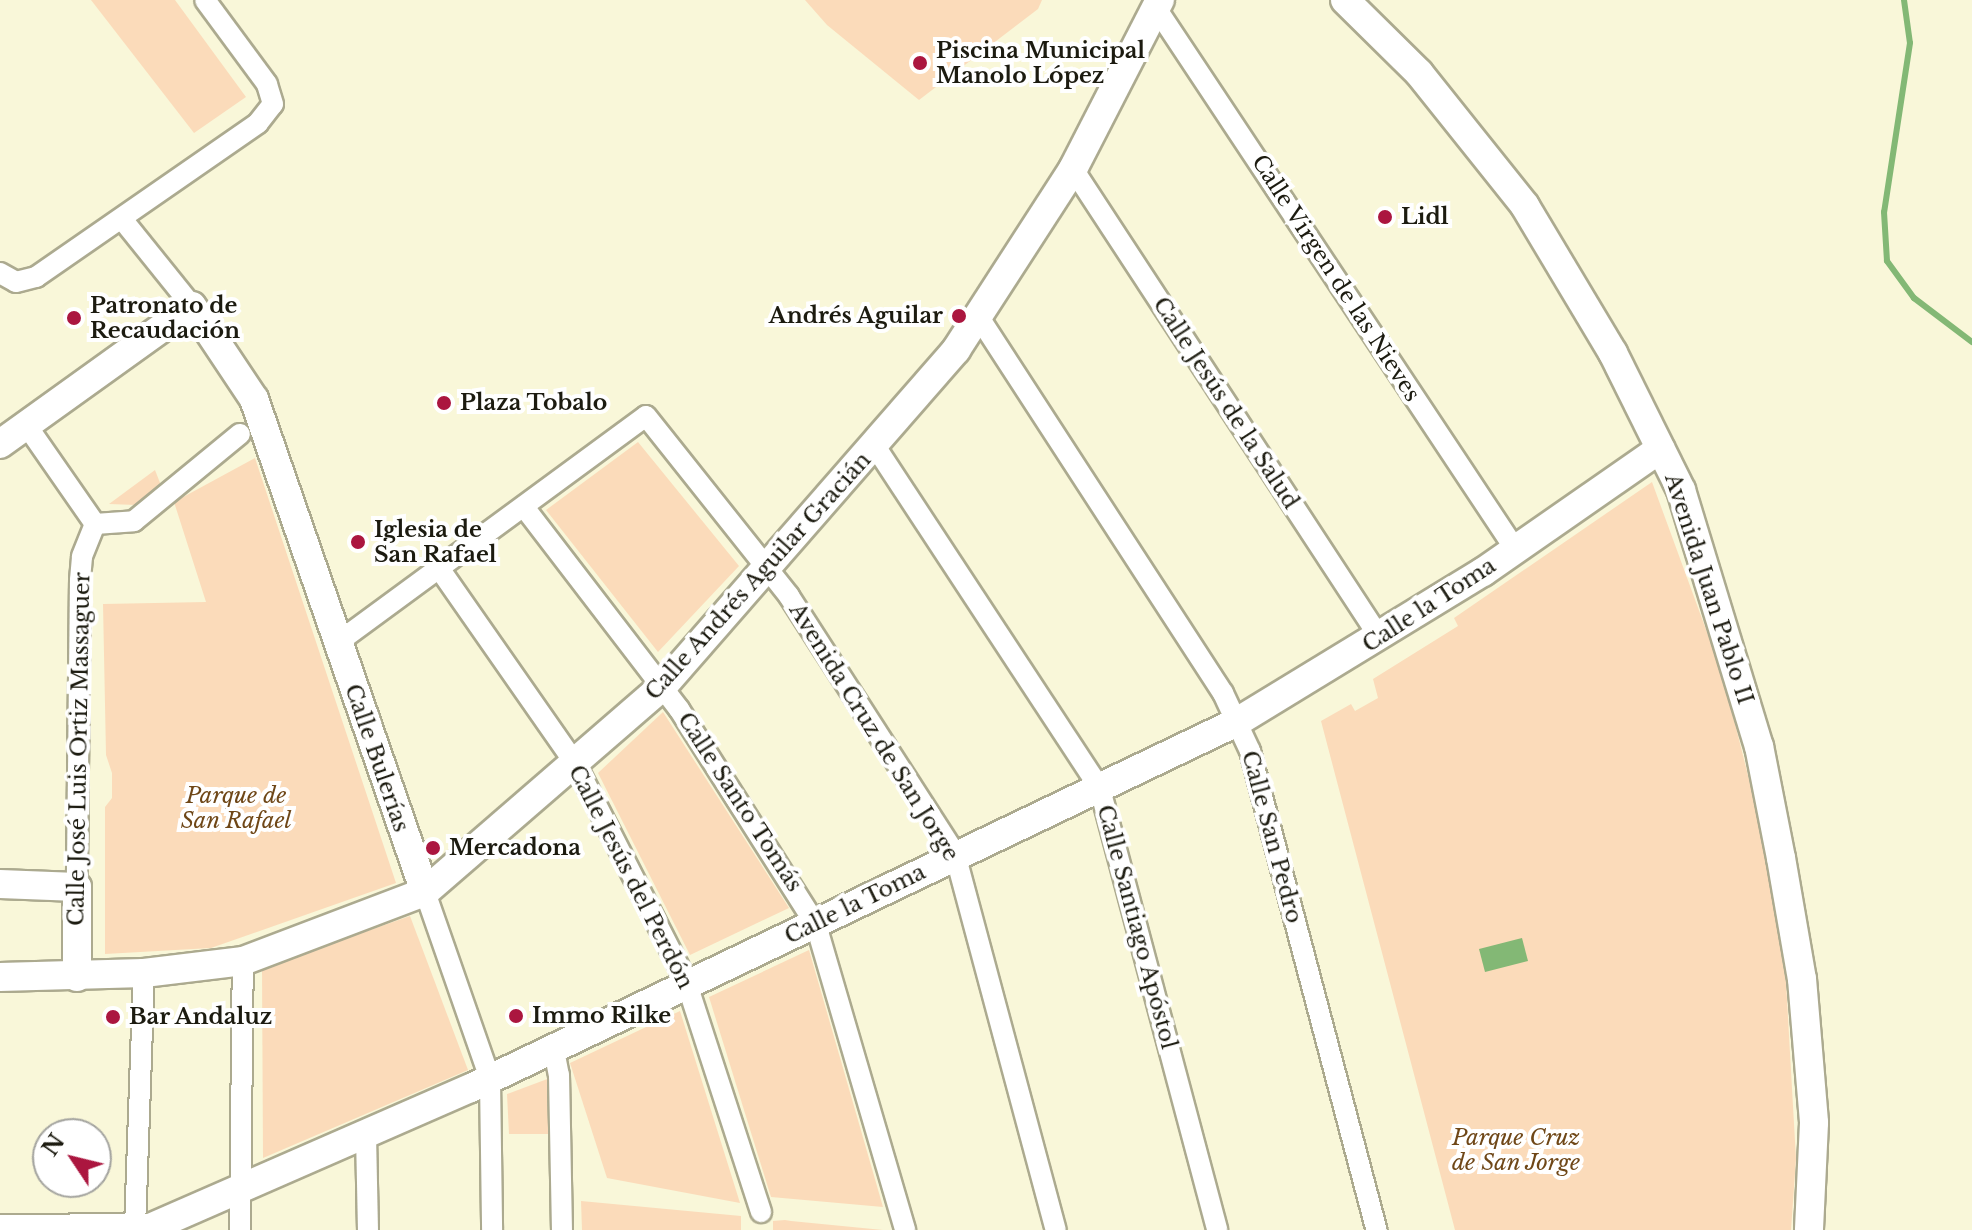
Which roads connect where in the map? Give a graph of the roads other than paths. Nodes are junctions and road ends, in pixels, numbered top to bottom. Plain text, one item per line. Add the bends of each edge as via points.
1 (205, 0) edge
2 (1345, 0) edge
3 (1158, 4) edge
4 (1073, 169) junction
5 (122, 219) junction
6 (0, 273) edge
7 (192, 306) junction
8 (980, 319) junction
9 (27, 426) junction
10 (240, 434) dead end
11 (0, 444) edge
12 (875, 446) junction
13 (1660, 449) junction
14 (524, 507) junction
15 (95, 524) junction
16 (1515, 549) junction
17 (768, 569) junction
18 (441, 571) junction
19 (1380, 638) junction
20 (337, 643) junction
21 (663, 686) junction
22 (1237, 722) junction
23 (575, 763) junction
24 (1100, 789) junction
25 (955, 854) junction
26 (0, 884) edge
27 (77, 887) junction
28 (425, 892) junction
29 (816, 925) junction
30 (243, 961) junction
31 (144, 973) junction
32 (0, 977) edge
33 (77, 977) junction
34 (686, 981) junction
35 (553, 1045) junction
36 (490, 1079) junction
37 (366, 1135) junction
38 (239, 1192) junction
39 (761, 1212) dead end
40 (135, 1228) junction
41 (0, 1229) edge
42 (93, 1229) edge
43 (240, 1230) edge
44 (368, 1230) edge
45 (492, 1230) edge
46 (562, 1230) edge
47 (905, 1230) edge
48 (1056, 1230) edge
49 (1217, 1230) edge
50 (1377, 1230) edge
51 (1809, 1230) edge

1 - 5 street via 267,84 273,104 258,123
2 - 13 street, Avenida Juan Pablo II via 1419,73 1525,206 1583,298
3 - 4 street, Calle Andrés Aguilar Gracián
3 - 16 street, Calle Virgen de las Nieves
4 - 8 street, Calle Andrés Aguilar Gracián
4 - 19 street, Calle Jesús de la Salud
5 - 6 street via 36,277 16,282
5 - 7 street
7 - 9 street
7 - 20 street, Calle Bulerías via 254,399
8 - 12 street, Calle Andrés Aguilar Gracián
8 - 22 street, Calle San Pedro
9 - 11 street
9 - 15 street
10 - 15 street via 134,521
12 - 17 street, Calle Andrés Aguilar Gracián
12 - 24 street, Calle Santiago Apóstol
13 - 16 street, Calle la Toma
13 - 51 street, Avenida Juan Pablo II via 1681,490 1724,621 1759,746 1781,858 1802,979 1814,1123
14 - 17 street, Avenida Cruz de San Jorge via 646,416
14 - 18 street
14 - 21 street, Calle Santo Tomás
15 - 27 street, Calle José Luis Ortiz Massaguer via 82,557 80,580
16 - 19 street, Calle la Toma
17 - 21 street, Calle Andrés Aguilar Gracián
17 - 25 street, Avenida Cruz de San Jorge
18 - 20 street
18 - 23 street, Calle Jesús del Perdón
19 - 22 street, Calle la Toma
20 - 28 street, Calle Bulerías
21 - 23 street, Calle Andrés Aguilar Gracián
21 - 29 street, Calle Santo Tomás
22 - 24 street, Calle la Toma
22 - 50 street, Calle San Pedro via 1250,751
23 - 28 street, Calle Andrés Aguilar Gracián
23 - 34 street, Calle Jesús del Perdón
24 - 25 street, Calle la Toma
24 - 49 street, Calle Santiago Apóstol
25 - 29 street, Calle la Toma
25 - 48 street, Avenida Cruz de San Jorge
26 - 27 street
27 - 33 street, Calle José Luis Ortiz Massaguer
28 - 30 street, Calle Andrés Aguilar Gracián
28 - 36 street, Calle Bulerías
29 - 34 street, Calle la Toma
29 - 47 street, Calle Santo Tomás
30 - 31 street, Calle Andrés Aguilar Gracián
30 - 38 street
31 - 33 street, Calle Andrés Aguilar Gracián
31 - 40 street
32 - 33 street, Calle Andrés Aguilar Gracián
34 - 35 street, Calle la Toma
34 - 39 street, Calle Jesús del Perdón
35 - 36 street, Calle la Toma
35 - 46 street via 559,1075
36 - 37 street, Calle la Toma
36 - 45 street, Calle Bulerías
37 - 38 street, Calle la Toma
37 - 44 street
38 - 40 street, Calle la Toma via 150,1228
38 - 43 street
40 - 42 street, Calle la Toma
41 - 42 street, Calle la Toma

